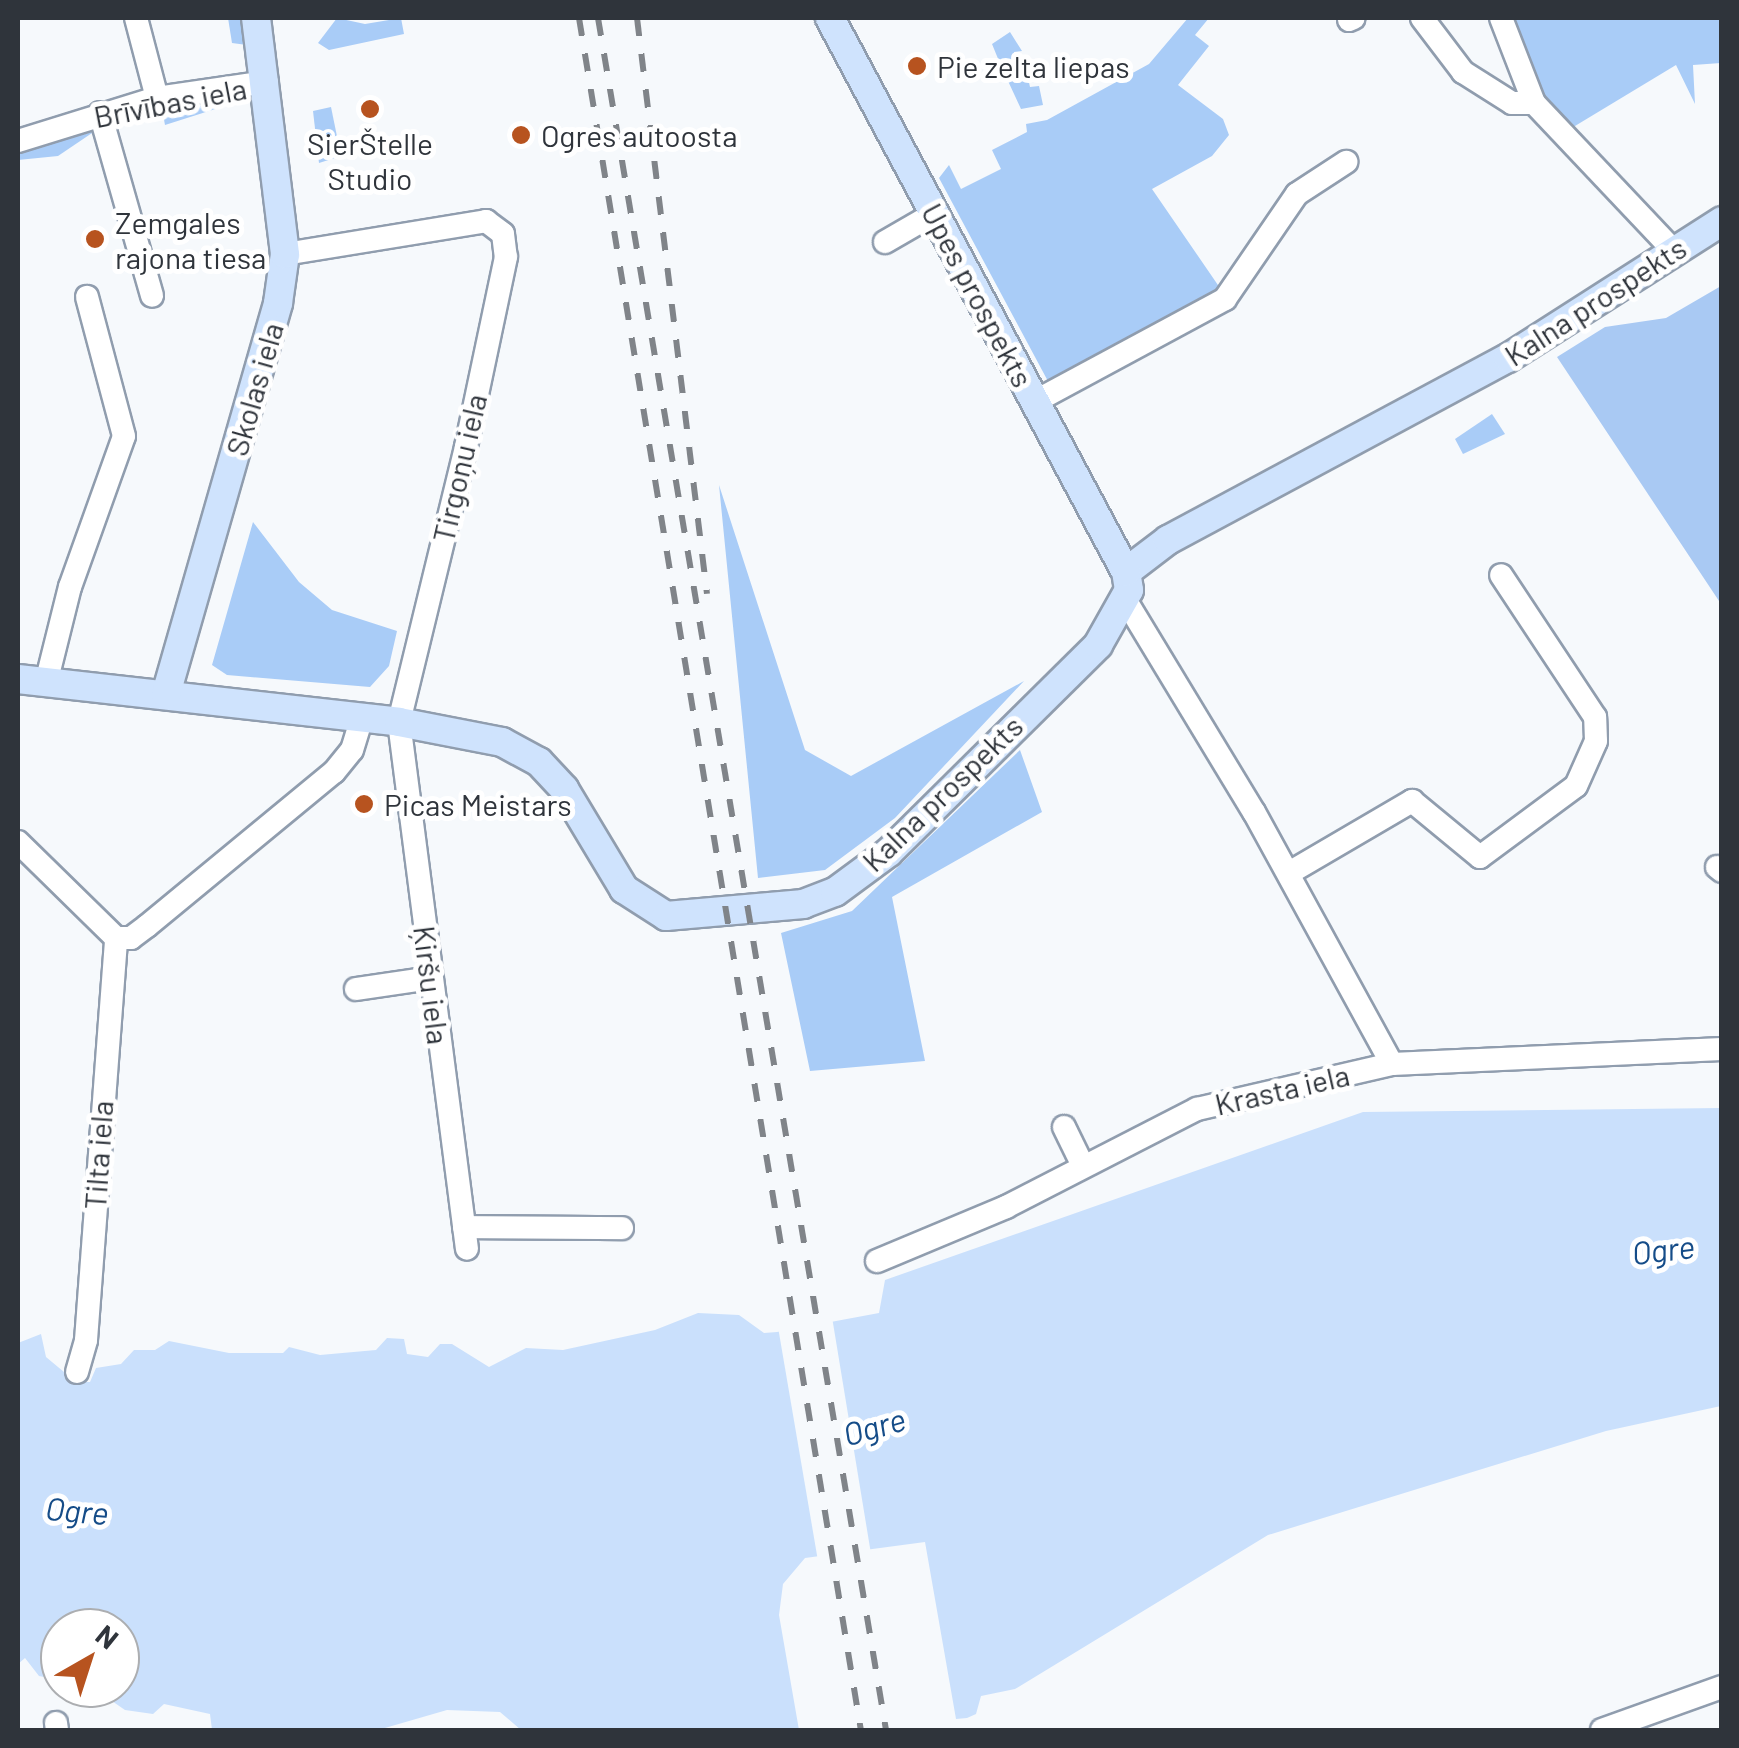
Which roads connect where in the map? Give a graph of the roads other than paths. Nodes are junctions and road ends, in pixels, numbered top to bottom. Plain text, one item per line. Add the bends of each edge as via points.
1 (136, 18) edge
2 (256, 18) edge
3 (830, 18) edge
4 (1422, 18) edge
5 (1501, 18) edge
6 (266, 82) junction
7 (157, 98) junction
8 (1534, 103) junction
9 (100, 113) junction
10 (18, 141) edge
11 (1346, 162) dead end
12 (935, 213) junction
13 (1722, 220) edge
14 (884, 242) dead end
15 (1673, 250) junction
16 (285, 254) junction
17 (87, 296) dead end
18 (152, 296) dead end
19 (1034, 402) junction
20 (1126, 572) junction
21 (1500, 576) dead end
22 (1126, 601) junction
23 (26, 681) edge
24 (166, 694) junction
25 (362, 718) junction
26 (398, 722) junction
27 (18, 842) edge
28 (1289, 873) junction
29 (116, 938) junction
30 (430, 978) junction
31 (356, 989) dead end
32 (1722, 1049) edge
33 (1392, 1064) junction
34 (1064, 1127) dead end
35 (1082, 1166) junction
36 (622, 1228) dead end
37 (877, 1261) dead end
38 (77, 1372) dead end
39 (1722, 1688) edge
40 (1602, 1730) edge

1 - 7 street
2 - 6 main road, Skolas iela
3 - 12 main road, Upes prospekts
4 - 8 street via 1463,72 1512,102
5 - 8 street
6 - 7 street, Brīvības iela
6 - 16 main road, Skolas iela
7 - 9 street, Brīvības iela
8 - 15 street
9 - 10 street, Brīvības iela
9 - 18 street
11 - 19 street via 1298,194 1224,299
12 - 14 street
12 - 19 main road, Upes prospekts
13 - 15 main road, Kalna prospekts
15 - 20 main road, Kalna prospekts via 1508,358 1168,540
16 - 24 main road, Skolas iela via 278,303
16 - 26 street, Tirgoņu iela via 486,221 503,234 506,257
17 - 23 street via 124,436 70,587
19 - 20 main road, Upes prospekts
20 - 22 main road
21 - 28 street via 1596,717 1596,741 1576,786 1480,857 1412,801
22 - 26 main road, Kalna prospekts via 1098,644 889,852 835,892 802,904 666,916 624,889 564,789 539,762 502,742
22 - 28 street
23 - 24 main road, Kalna prospekts
24 - 25 main road, Kalna prospekts
25 - 26 main road, Kalna prospekts
25 - 29 street via 352,750 334,772 147,926 131,938
26 - 30 street, Ķiršu iela
27 - 29 street
28 - 33 street
29 - 38 street, Tilta iela via 86,1340
30 - 31 street
30 - 36 street, Ķiršu iela via 465,1238
32 - 33 street, Krasta iela
33 - 35 street, Krasta iela via 1196,1109
34 - 35 street
35 - 37 street, Krasta iela
39 - 40 street

